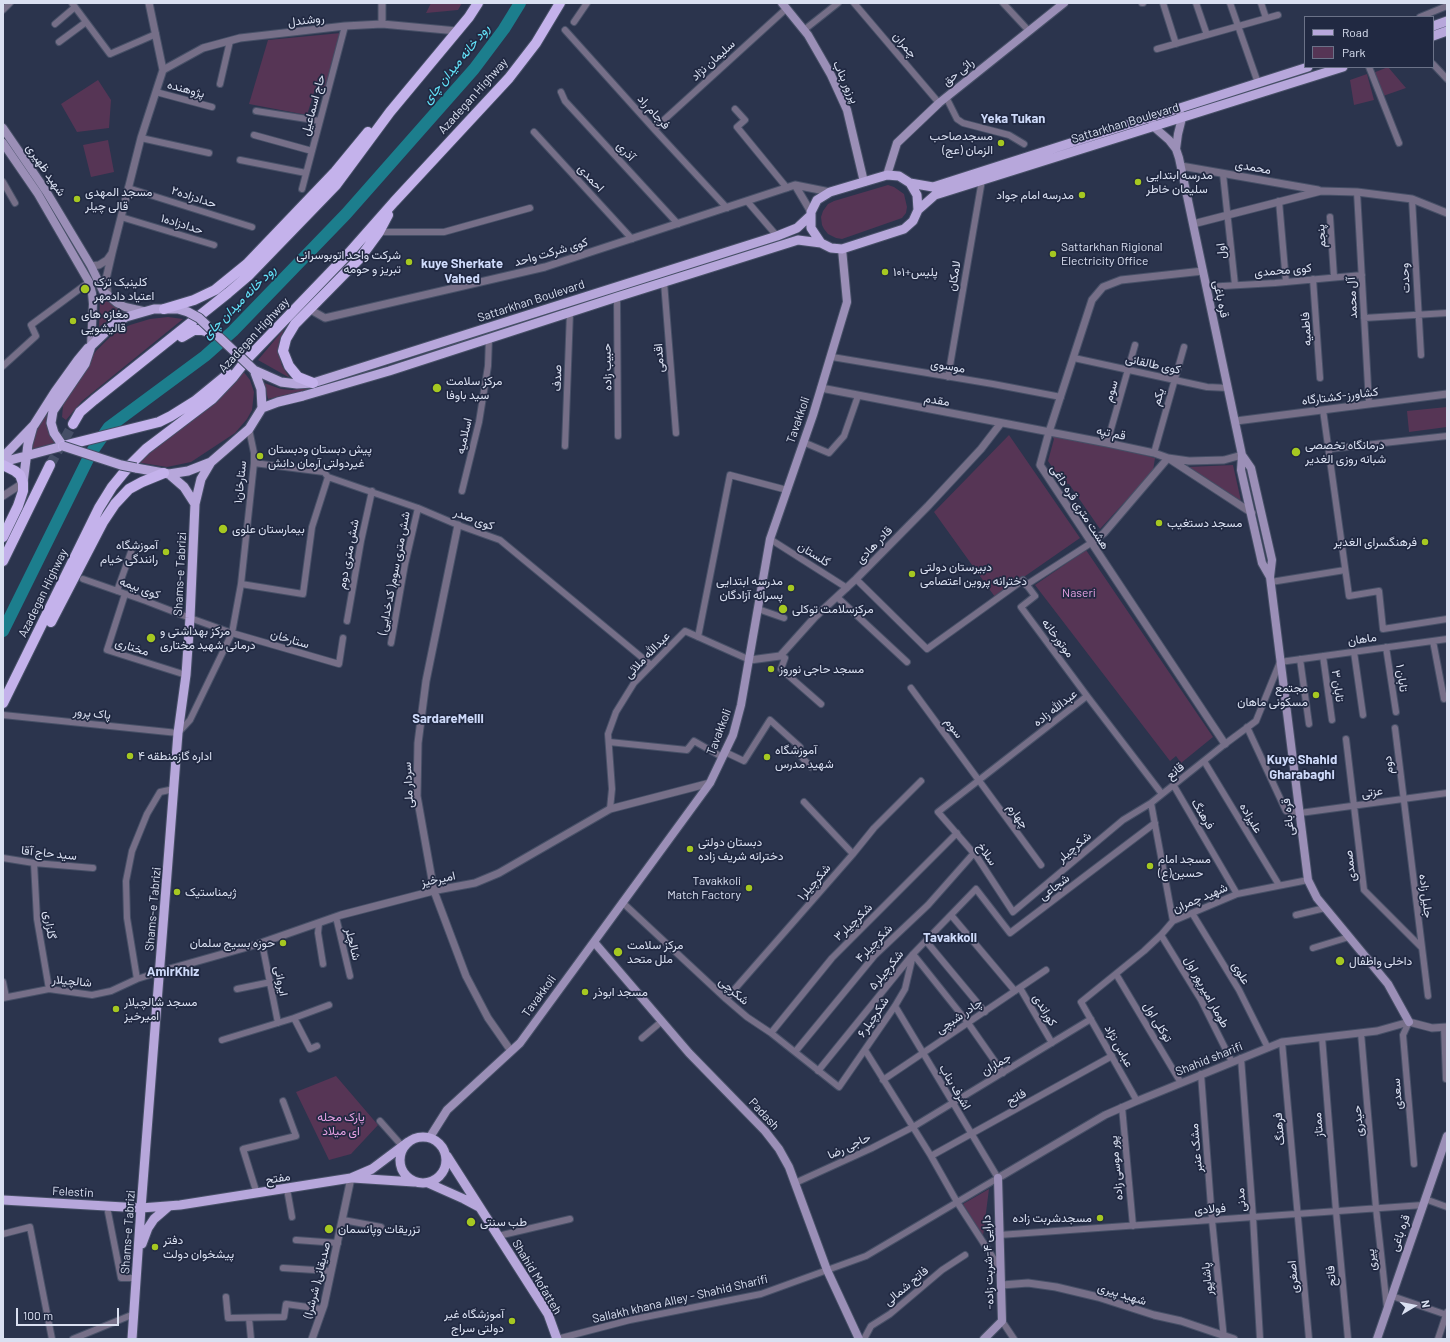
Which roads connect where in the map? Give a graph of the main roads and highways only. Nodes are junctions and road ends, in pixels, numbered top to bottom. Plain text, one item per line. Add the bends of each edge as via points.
1 (478, 3) edge
2 (560, 3) edge
3 (1061, 4) edge
4 (784, 6) edge
5 (1447, 21) edge
6 (1434, 26) edge
7 (1447, 31) edge
8 (1434, 36) edge
9 (1305, 68) edge
10 (1340, 68) edge
11 (1179, 109) junction
12 (390, 112) junction
13 (1151, 117) junction
14 (1182, 118) junction
15 (1154, 127) junction
16 (3, 128) edge
17 (5, 141) edge
18 (1176, 149) junction
19 (887, 175) junction
20 (864, 182) junction
21 (910, 183) junction
22 (394, 202) junction
23 (918, 210) junction
24 (811, 213) junction
25 (821, 243) junction
26 (842, 249) junction
27 (164, 309) junction
28 (143, 311) junction
29 (216, 334) junction
30 (91, 346) junction
31 (247, 359) junction
32 (254, 370) junction
33 (313, 383) junction
34 (262, 408) junction
35 (34, 425) junction
36 (63, 446) junction
37 (1242, 455) junction
38 (27, 456) junction
39 (3, 458) edge
40 (3, 462) edge
41 (210, 462) junction
42 (3, 465) edge
43 (50, 465) tunnel mouth
44 (167, 474) junction
45 (23, 483) junction
46 (195, 504) junction
47 (3, 537) edge
48 (3, 561) edge
49 (1271, 580) junction
50 (9, 692) junction
51 (3, 703) edge
52 (594, 942) junction
53 (1409, 1022) road end
54 (1447, 1136) edge
55 (430, 1137) junction
56 (405, 1145) junction
57 (447, 1156) junction
58 (351, 1178) junction
59 (998, 1178) road end
60 (416, 1182) junction
61 (428, 1183) junction
62 (3, 1200) edge
63 (169, 1206) junction
64 (141, 1208) junction
65 (480, 1208) junction
66 (138, 1261) junction
67 (132, 1339) edge
68 (557, 1339) edge
69 (859, 1339) edge
70 (984, 1339) edge
71 (1377, 1339) edge

1 - 12 highway
2 - 22 highway, Azadegan Highway via 536,43 509,78
3 - 19 main road, راثی حق via 946,97 897,143
4 - 20 main road, پرزور بناب via 804,30 832,75 846,110
5 - 6 main road
7 - 8 main road
9 - 11 main road, Sattarkhan Boulevard
10 - 14 main road, Sattarkhan Boulevard
11 - 13 main road, Sattarkhan Boulevard
11 - 14 main road
12 - 27 highway via 362,138 334,172 247,264 215,290 194,300
12 - 29 highway via 336,185 248,276 94,400 80,412 72,424 187,333 202,330
13 - 15 main road
13 - 21 main road, Sattarkhan Boulevard via 933,187
14 - 15 main road, Sattarkhan Boulevard
14 - 18 main road, قره باغی
15 - 18 main road, قره باغی
15 - 23 main road, Sattarkhan Boulevard via 935,196
16 - 17 main road, شهید ظهیری
17 - 28 main road, شهید ظهیری via 46,191 103,291 124,307
17 - 30 main road, شهید ظهیری via 89,282 93,304
18 - 37 main road, قره باغی
19 - 20 main road
19 - 21 main road, Sattarkhan Boulevard via 899,176
20 - 24 main road, Sattarkhan Boulevard via 830,192 817,200
21 - 23 main road via 917,195
22 - 31 highway, Azadegan Highway via 349,253
22 - 33 highway via 379,232 360,258 295,324 286,339 283,351 289,366 298,377
23 - 26 main road, Sattarkhan Boulevard via 913,222 904,230
24 - 25 main road via 811,228
24 - 33 main road, Sattarkhan Boulevard via 796,228 776,236
25 - 26 main road, Sattarkhan Boulevard via 831,248
25 - 34 main road, Sattarkhan Boulevard via 798,240 389,371
26 - 52 main road, Tavakkoli via 847,302 832,357 770,539 742,705 733,735 710,783
27 - 28 main road
27 - 29 main road, bridge via 188,312 199,318
28 - 30 main road via 113,325
29 - 32 main road, bridge
30 - 35 main road via 78,360
30 - 36 main road via 85,364 53,411 51,422 54,433
31 - 36 highway via 195,401 159,422
31 - 50 highway, Azadegan Highway via 212,399 146,449 112,487 99,508
32 - 33 main road, Sattarkhan Boulevard via 281,382
32 - 34 main road via 261,389
34 - 41 main road via 249,429
35 - 38 main road
35 - 39 main road
36 - 38 main road
36 - 44 main road, bridge via 121,465
37 - 49 main road via 1241,470 1262,563
37 - 49 main road via 1253,476 1272,560
38 - 40 main road
38 - 45 main road
41 - 44 main road via 188,471
41 - 46 main road, Shams-e Tabrizi
42 - 45 highway via 20,475
43 - 48 highway
44 - 46 main road via 184,487
44 - 50 highway via 129,489 115,504 29,664
45 - 47 highway via 18,506
46 - 64 main road, Shams-e Tabrizi via 186,675 178,733
49 - 53 main road, قره باغی via 1308,880 1317,898 1388,984
50 - 51 highway, Azadegan Highway
52 - 55 main road, Tavakkoli via 520,1043 447,1110
52 - 69 main road, Padash via 689,1053 765,1131 779,1149 789,1167 827,1270
54 - 71 main road, قره باغی
55 - 56 main road via 415,1138
55 - 57 main road via 441,1144
56 - 58 main road, مفتح via 372,1169
56 - 60 main road via 400,1156 400,1164 403,1172
57 - 61 main road via 447,1164 440,1176
57 - 65 main road, Shahid Mofatteh
58 - 60 main road
58 - 63 main road, مفتح
59 - 70 main road, -دارایی ۴-شربت زاده via 1002,1321
60 - 61 main road
61 - 65 main road
62 - 64 main road, Felestin
63 - 64 main road, مفتح
63 - 66 main road via 148,1228
64 - 66 main road, Shams-e Tabrizi
65 - 68 main road, Shahid Mofatteh via 548,1314
66 - 67 main road, Shams-e Tabrizi

